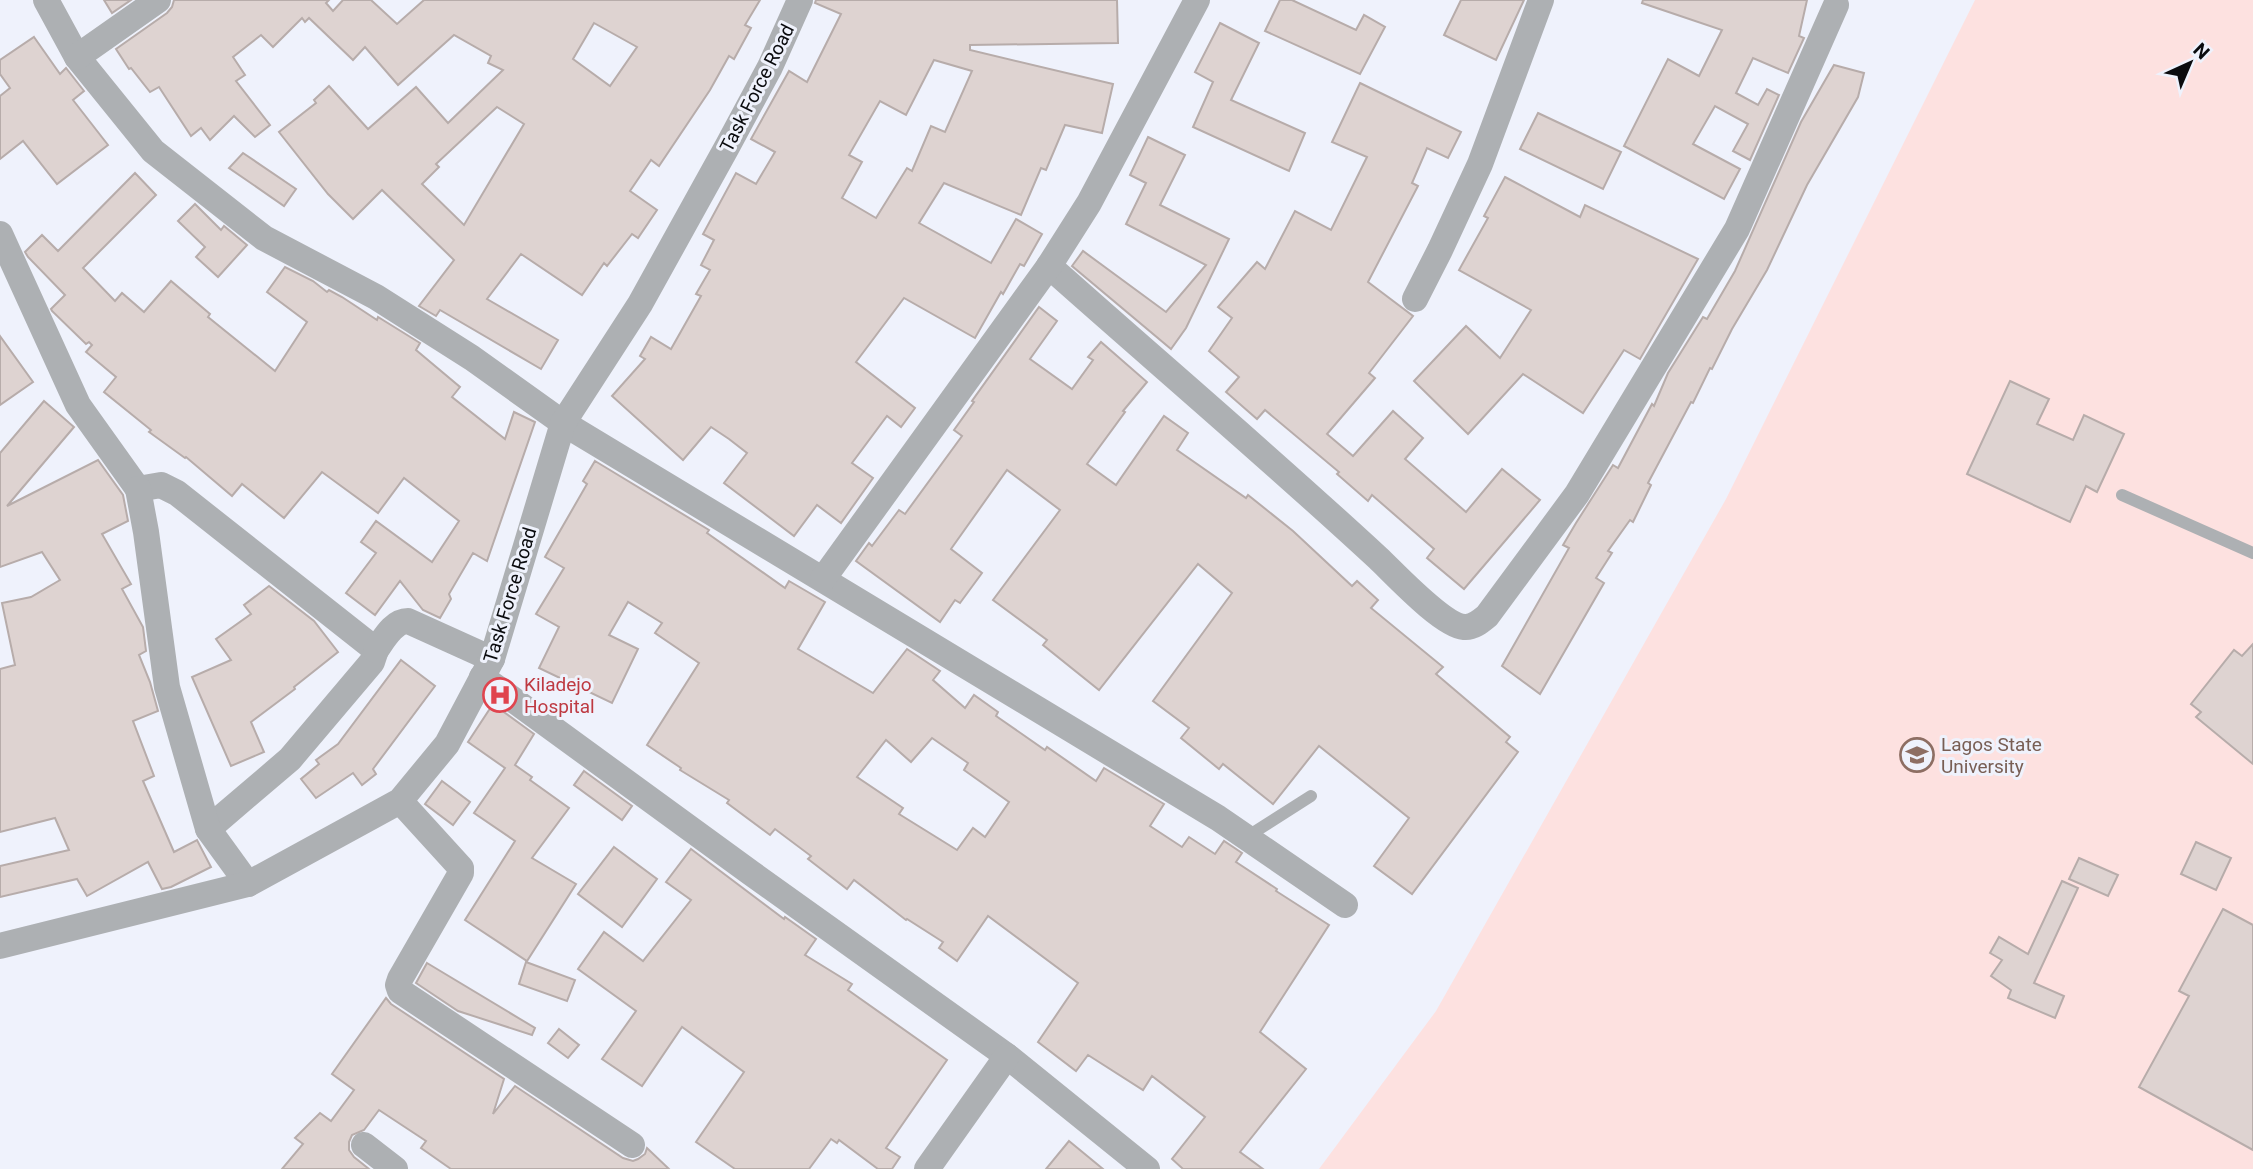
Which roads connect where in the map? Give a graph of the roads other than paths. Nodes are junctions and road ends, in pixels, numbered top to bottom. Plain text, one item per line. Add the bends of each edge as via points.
1 (46, 0) edge
2 (158, 0) edge
3 (800, 0) edge
4 (1197, 0) edge
5 (1541, 0) edge
6 (1836, 5) dead end
7 (77, 57) junction
8 (0, 234) edge
9 (1049, 266) junction
10 (1415, 299) dead end
11 (563, 423) junction
12 (138, 489) junction
13 (2122, 495) dead end
14 (2253, 553) edge
15 (823, 579) junction
16 (376, 650) junction
17 (487, 668) junction
18 (1311, 796) dead end
19 (400, 801) junction
20 (208, 829) junction
21 (1244, 838) junction
22 (248, 884) junction
23 (1345, 905) dead end
24 (0, 946) edge
25 (1007, 1056) junction
26 (364, 1145) dead end
27 (632, 1145) dead end
28 (395, 1169) edge
29 (927, 1169) edge
30 (1147, 1169) edge

1 - 7 street
2 - 7 street
3 - 11 street, Task Force Road via 770,67 640,304
4 - 9 street via 1089,203
5 - 10 street via 1480,163
6 - 9 street via 1737,229 1577,494 1477,624 1464,627 1430,607
7 - 11 street via 153,151 264,238 376,297
8 - 12 street via 78,405
9 - 15 street
11 - 15 street
11 - 17 street, Task Force Road
12 - 16 street via 161,485 177,493
12 - 20 street via 167,687
13 - 14 lane
15 - 21 street
16 - 17 street via 395,626 408,621
16 - 20 street via 372,662 290,759
17 - 19 street, Task Force Road via 447,744
17 - 25 street via 751,873
18 - 21 lane
19 - 22 street, Task Force Road
19 - 27 street via 461,868 400,979 400,991
20 - 22 street
21 - 23 street
22 - 24 street, Task Force Road
25 - 29 street
25 - 30 street
26 - 28 street

